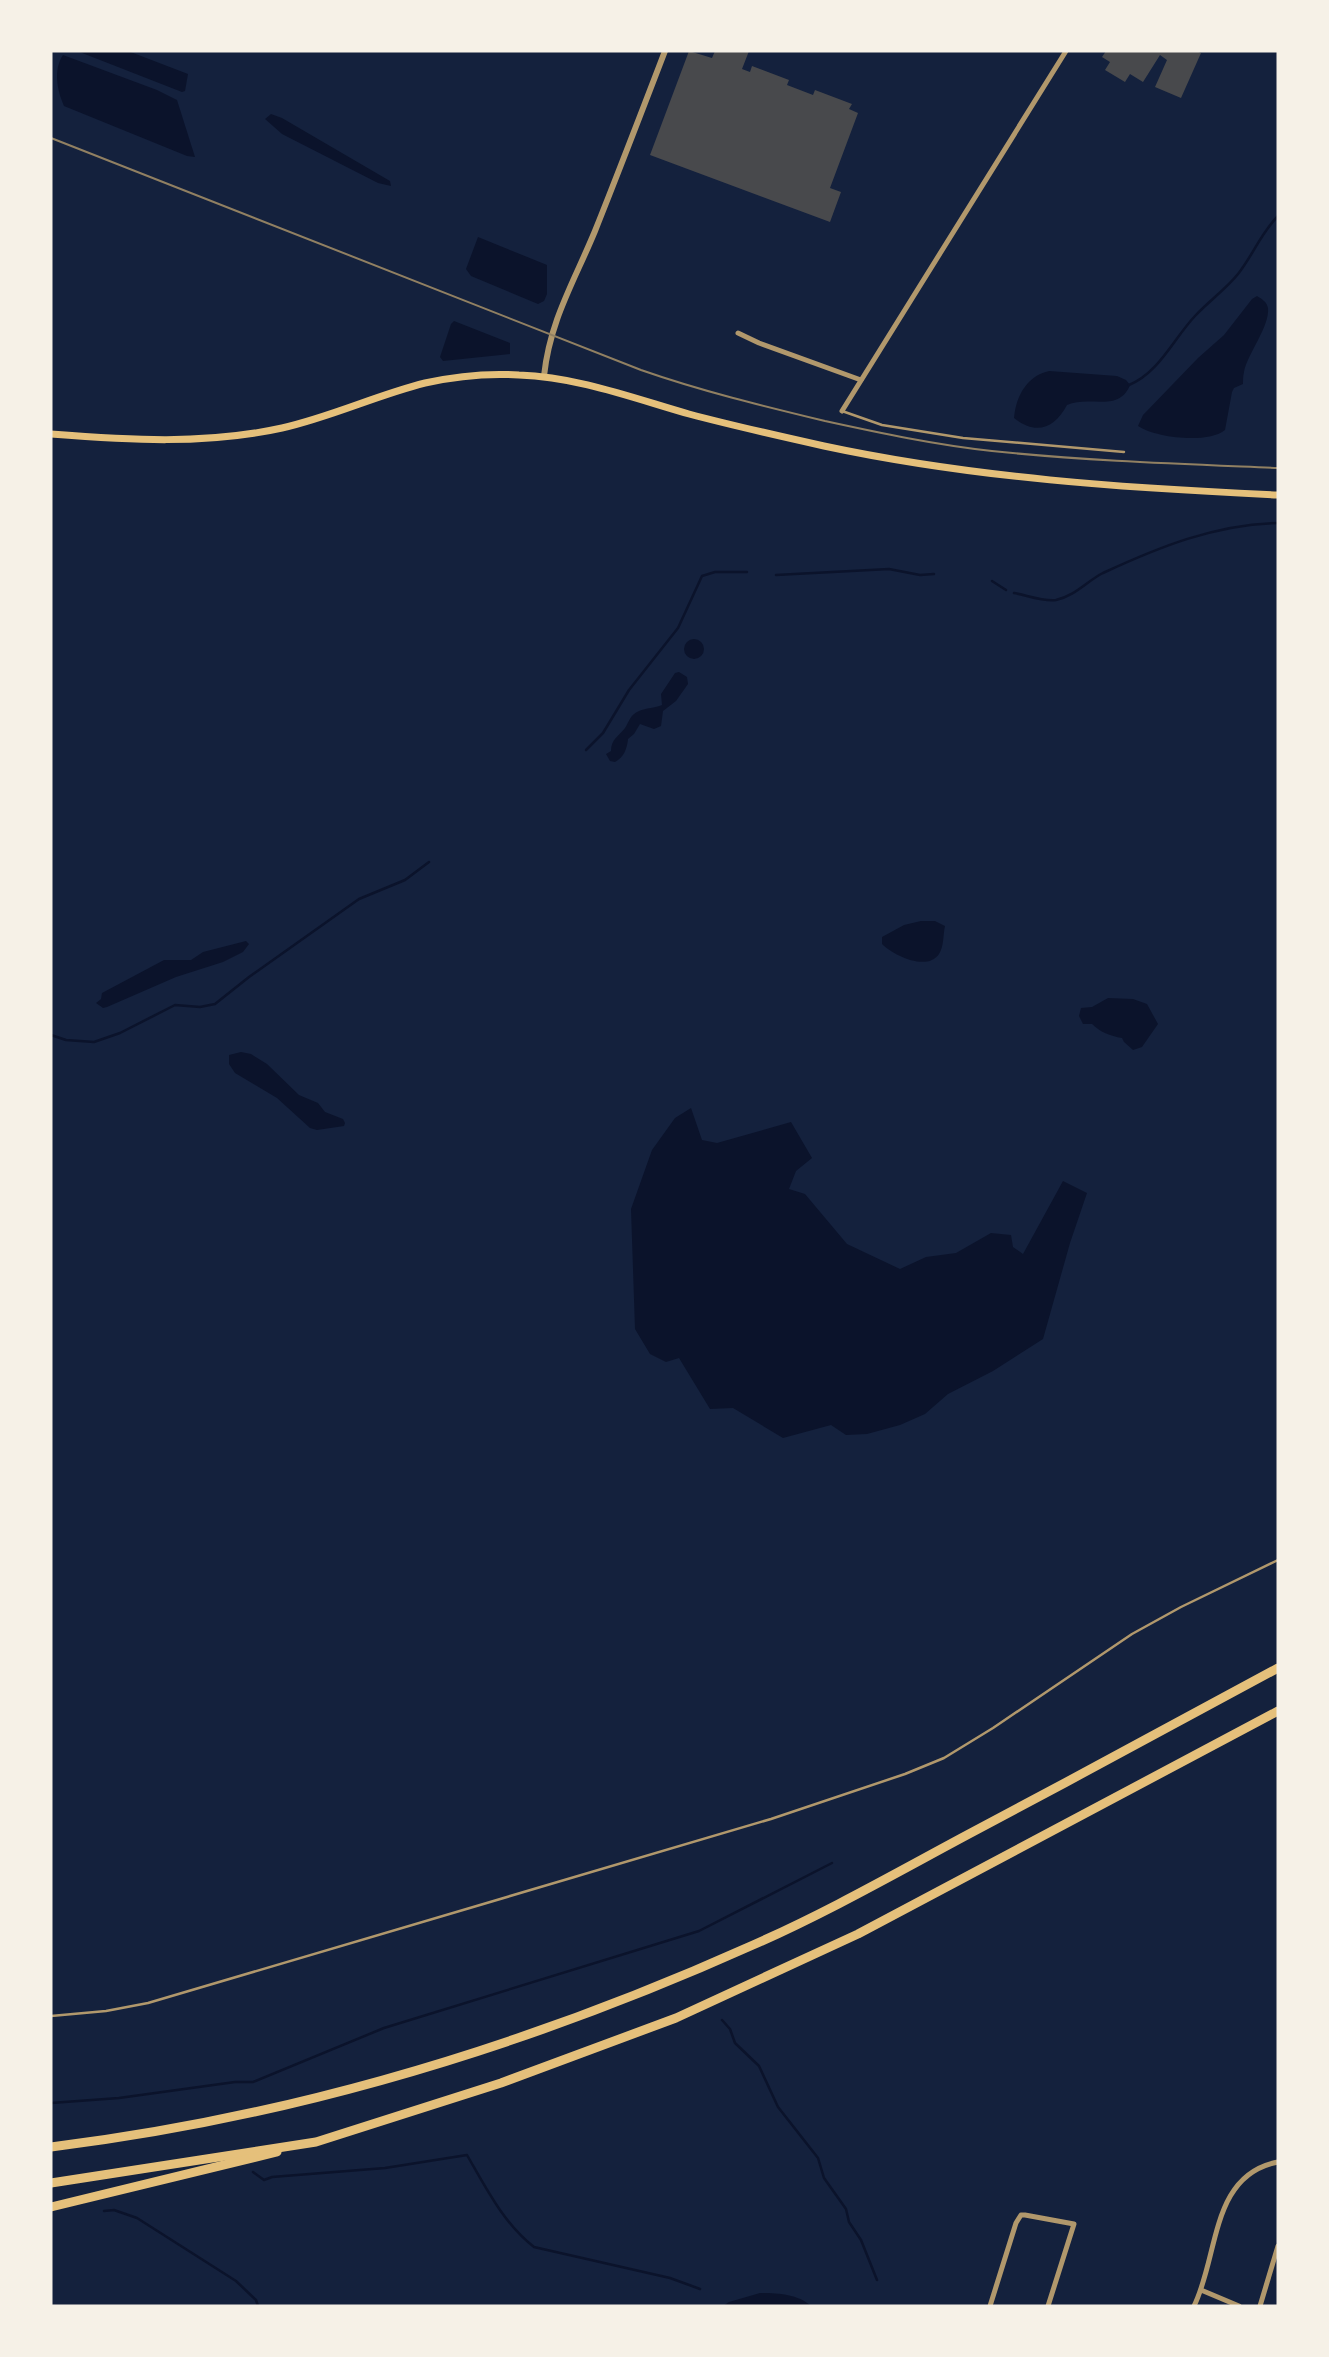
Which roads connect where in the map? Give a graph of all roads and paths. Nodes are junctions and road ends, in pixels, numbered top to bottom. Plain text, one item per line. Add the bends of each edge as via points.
1 (665, 51) edge
2 (1066, 51) edge
3 (738, 332) dead end
4 (544, 376) junction
5 (861, 380) junction
6 (842, 411) joint
7 (51, 434) edge
8 (1124, 452) dead end
9 (1278, 495) edge
10 (1278, 1560) edge
11 (1278, 1668) edge
12 (1278, 1710) edge
13 (51, 2016) edge
14 (316, 2142) junction
15 (51, 2147) edge
16 (1278, 2162) edge
17 (51, 2183) edge
18 (51, 2207) edge
19 (1278, 2246) edge
20 (1201, 2290) junction
21 (990, 2306) edge
22 (1048, 2306) edge
23 (1194, 2306) edge
24 (1239, 2306) edge
25 (1260, 2306) edge

1 - 4 street via 559,309
2 - 5 street
3 - 5 street
4 - 7 main road via 476,376 427,383 303,423 235,436 141,440
4 - 9 main road via 756,431 908,462 1062,482
5 - 6 street
6 - 8 lane via 882,425 963,438
10 - 13 lane via 1132,1634 944,1758 893,1779 148,2003
11 - 15 highway via 841,1902 662,1985 490,2049 321,2097
12 - 14 highway via 770,1977 564,2061
14 - 17 highway
14 - 18 highway
16 - 20 street via 1253,2170 1231,2193
19 - 25 street
20 - 23 street
20 - 24 street
21 - 22 street via 1016,2223 1025,2215 1074,2224

